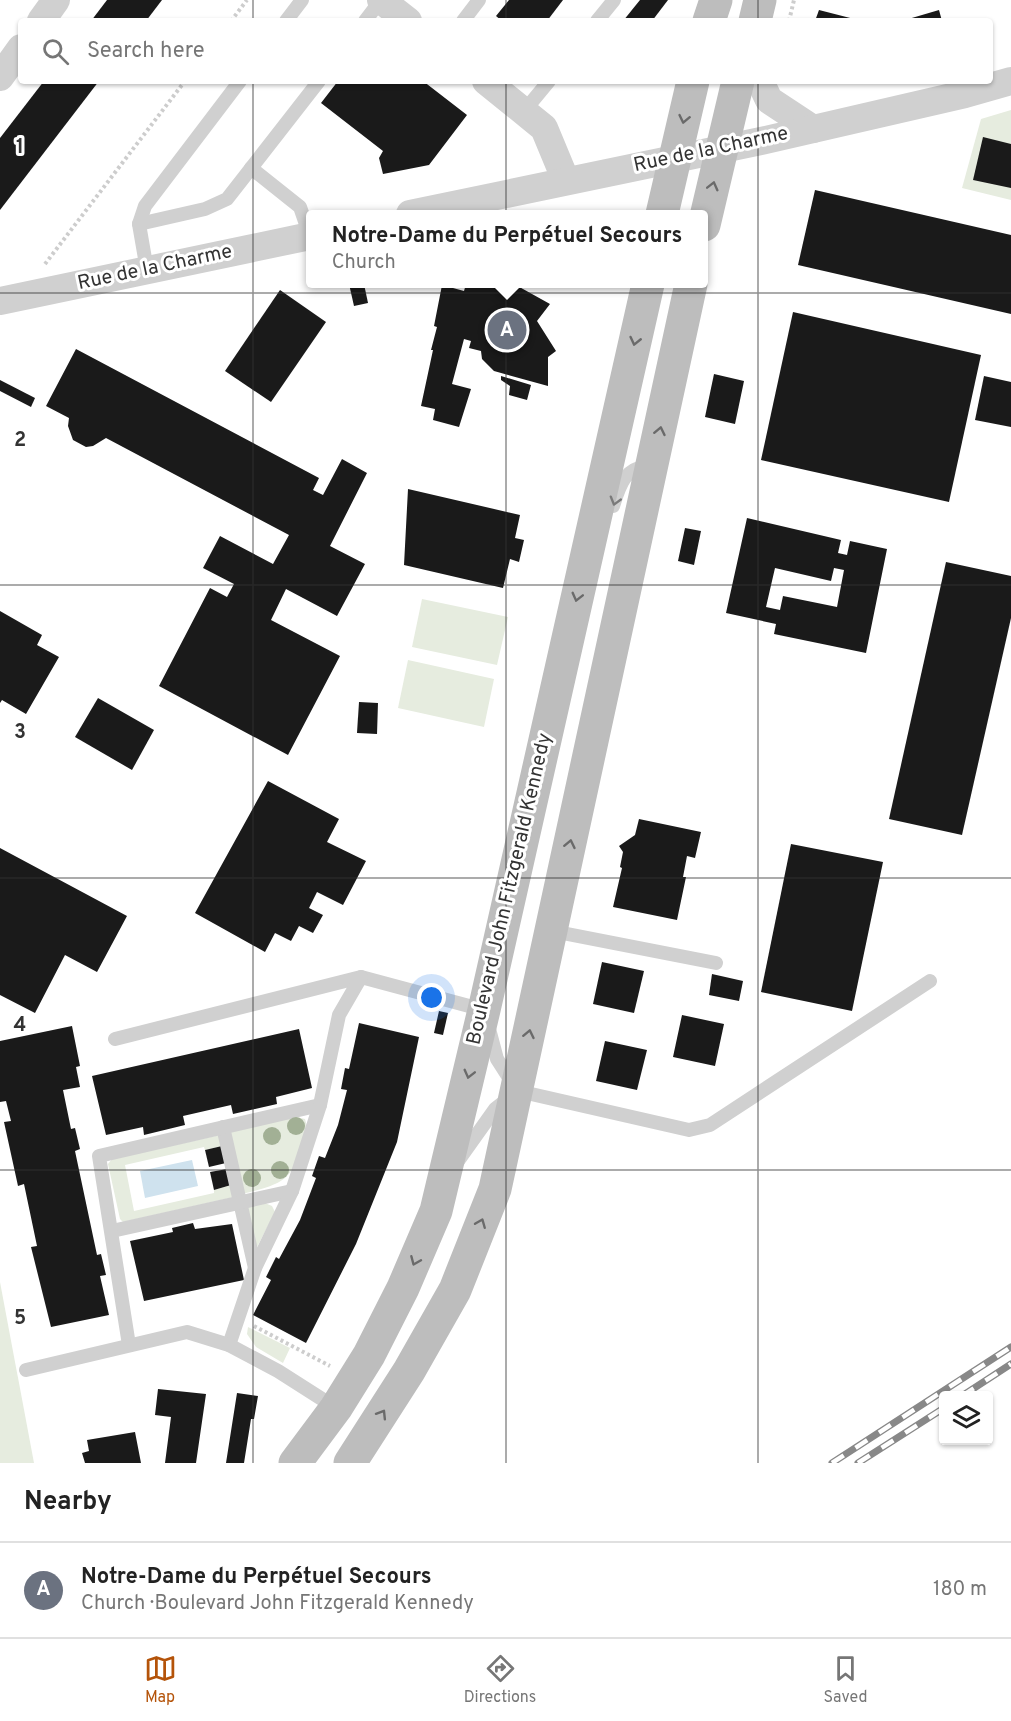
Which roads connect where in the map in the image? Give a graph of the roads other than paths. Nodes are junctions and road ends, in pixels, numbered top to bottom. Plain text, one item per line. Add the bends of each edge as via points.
1 (56, 0) edge
2 (302, 0) edge
3 (381, 0) edge
4 (479, 0) edge
5 (614, 0) edge
6 (716, 0) edge
7 (760, 0) edge
8 (43, 18) edge
9 (288, 18) edge
10 (367, 18) edge
11 (404, 18) edge
12 (465, 18) edge
13 (599, 18) edge
14 (710, 18) edge
15 (756, 18) edge
16 (18, 52) edge
17 (0, 77) edge
18 (1011, 81) edge
19 (238, 84) edge
20 (317, 84) edge
21 (490, 84) edge
22 (547, 84) edge
23 (692, 84) edge
24 (737, 84) edge
25 (761, 84) edge
26 (525, 110) junction
27 (813, 129) junction
28 (722, 147) junction
29 (676, 157) junction
30 (252, 168) junction
31 (566, 181) junction
32 (429, 210) edge
33 (663, 210) edge
34 (707, 210) edge
35 (139, 224) junction
36 (306, 224) edge
37 (306, 237) edge
38 (147, 270) junction
39 (647, 288) edge
40 (690, 288) edge
41 (0, 301) edge
42 (653, 463) junction
43 (611, 518) dead end
44 (552, 931) junction
45 (716, 963) dead end
46 (361, 977) junction
47 (930, 981) dead end
48 (484, 1010) junction
49 (115, 1039) dead end
50 (518, 1091) junction
51 (320, 1105) junction
52 (223, 1127) junction
53 (443, 1179) junction
54 (292, 1191) junction
55 (240, 1203) junction
56 (112, 1231) junction
57 (255, 1268) junction
58 (129, 1345) junction
59 (229, 1345) junction
60 (26, 1370) dead end
61 (336, 1408) junction
62 (295, 1463) edge
63 (350, 1463) edge

1 - 8 street
2 - 9 lane
3 - 10 lane
3 - 11 street
4 - 12 lane
5 - 13 lane
6 - 14 main road
7 - 15 main road
16 - 17 street
18 - 27 street, Rue de la Charme
19 - 35 lane via 145,206
20 - 30 lane
21 - 26 street
22 - 26 lane
23 -> 29 main road
24 - 28 main road
25 - 27 street via 769,100
26 - 31 street via 544,128
27 - 28 street, Rue de la Charme
28 - 29 street, Rue de la Charme
34 -> 28 main road
29 - 31 street, Rue de la Charme
29 - 33 main road
30 - 35 lane via 227,199 205,210
30 - 36 lane via 300,207
31 - 32 street, Rue de la Charme
35 - 38 lane
37 - 38 street, Rue de la Charme
38 - 41 street, Rue de la Charme
39 -> 48 main road, Boulevard John Fitzgerald Kennedy via 595,553 555,687
42 -> 40 main road
42 -> 43 lane via 633,468 620,484
44 -> 42 main road
44 - 45 lane
50 -> 44 main road
46 - 48 lane
46 - 49 lane
46 - 51 lane via 339,1015
47 - 50 lane via 710,1125 689,1130
48 - 50 lane via 497,1059
48 -> 53 main road, Boulevard John Fitzgerald Kennedy
50 - 53 lane via 495,1109
63 -> 50 main road via 455,1290 495,1190
51 - 52 lane
51 - 54 lane
52 - 55 lane
52 - 56 lane via 99,1156
53 -> 61 main road, Boulevard John Fitzgerald Kennedy via 436,1211 403,1288
54 - 55 lane
54 - 57 lane
55 - 56 lane
55 - 57 lane
56 - 58 lane
57 - 59 lane
58 - 59 lane via 187,1332
58 - 60 lane
59 - 61 lane
61 - 62 main road, Boulevard John Fitzgerald Kennedy

